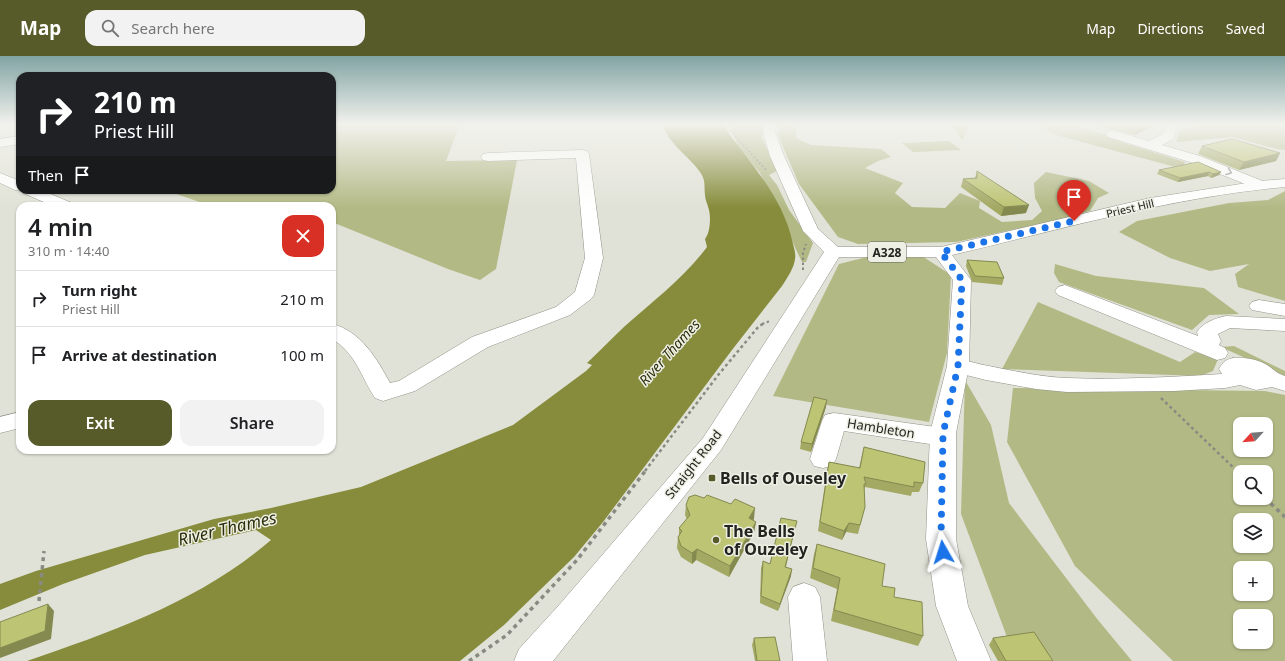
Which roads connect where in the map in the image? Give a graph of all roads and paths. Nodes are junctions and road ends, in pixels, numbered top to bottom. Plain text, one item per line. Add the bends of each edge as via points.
1 (578, 152) edge
2 (582, 152) edge
3 (750, 152) edge
4 (776, 152) edge
5 (1174, 152) edge
6 (488, 157) dead end
7 (769, 173) dead end
8 (0, 177) edge
9 (1285, 183) edge
10 (16, 185) edge
11 (1260, 185) junction
12 (38, 194) edge
13 (56, 202) edge
14 (809, 239) dead end
15 (834, 252) junction
16 (941, 252) junction
17 (803, 273) dead end
18 (1065, 291) dead end
19 (1259, 306) dead end
20 (1285, 310) edge
21 (772, 320) dead end
22 (1285, 325) edge
23 (336, 335) edge
24 (1206, 347) junction
25 (958, 366) junction
26 (1239, 371) junction
27 (1276, 381) edge
28 (1146, 384) junction
29 (16, 421) edge
30 (0, 425) edge
31 (943, 437) junction
32 (824, 459) dead end
33 (1233, 467) edge
34 (1272, 505) edge
35 (1285, 517) edge
36 (44, 551) dead end
37 (804, 597) dead end
38 (39, 601) dead end
39 (470, 661) edge
40 (531, 661) edge
41 (810, 661) edge
42 (974, 661) edge

1 - 6 main road
2 - 23 main road via 594,258 584,295 564,311 480,342 407,386 383,393 359,349
3 - 7 path
4 - 15 main road via 811,231
5 -> 11 main road
8 - 10 main road
9 - 11 main road, Priest Hill / A328
11 - 16 main road, Priest Hill / A328 via 1150,203
12 - 13 main road
14 - 17 path via 803,253
15 - 16 main road, Priest Hill / A328
15 - 40 main road, Straight Road via 712,444
16 - 25 main road via 962,280
18 - 24 main road
19 - 20 main road
21 - 39 path via 759,326 719,374 577,560 507,635
22 - 24 main road via 1226,322 1207,332 1210,341
24 - 26 main road
25 - 28 main road via 1036,382 1067,385
25 - 31 main road
26 - 27 main road via 1252,382
26 - 28 main road via 1225,382
28 - 33 path
29 - 30 main road
31 - 32 main road, Hambleton via 834,421
31 - 42 main road via 941,538 952,606
34 - 35 path
36 - 38 path
37 - 41 main road

